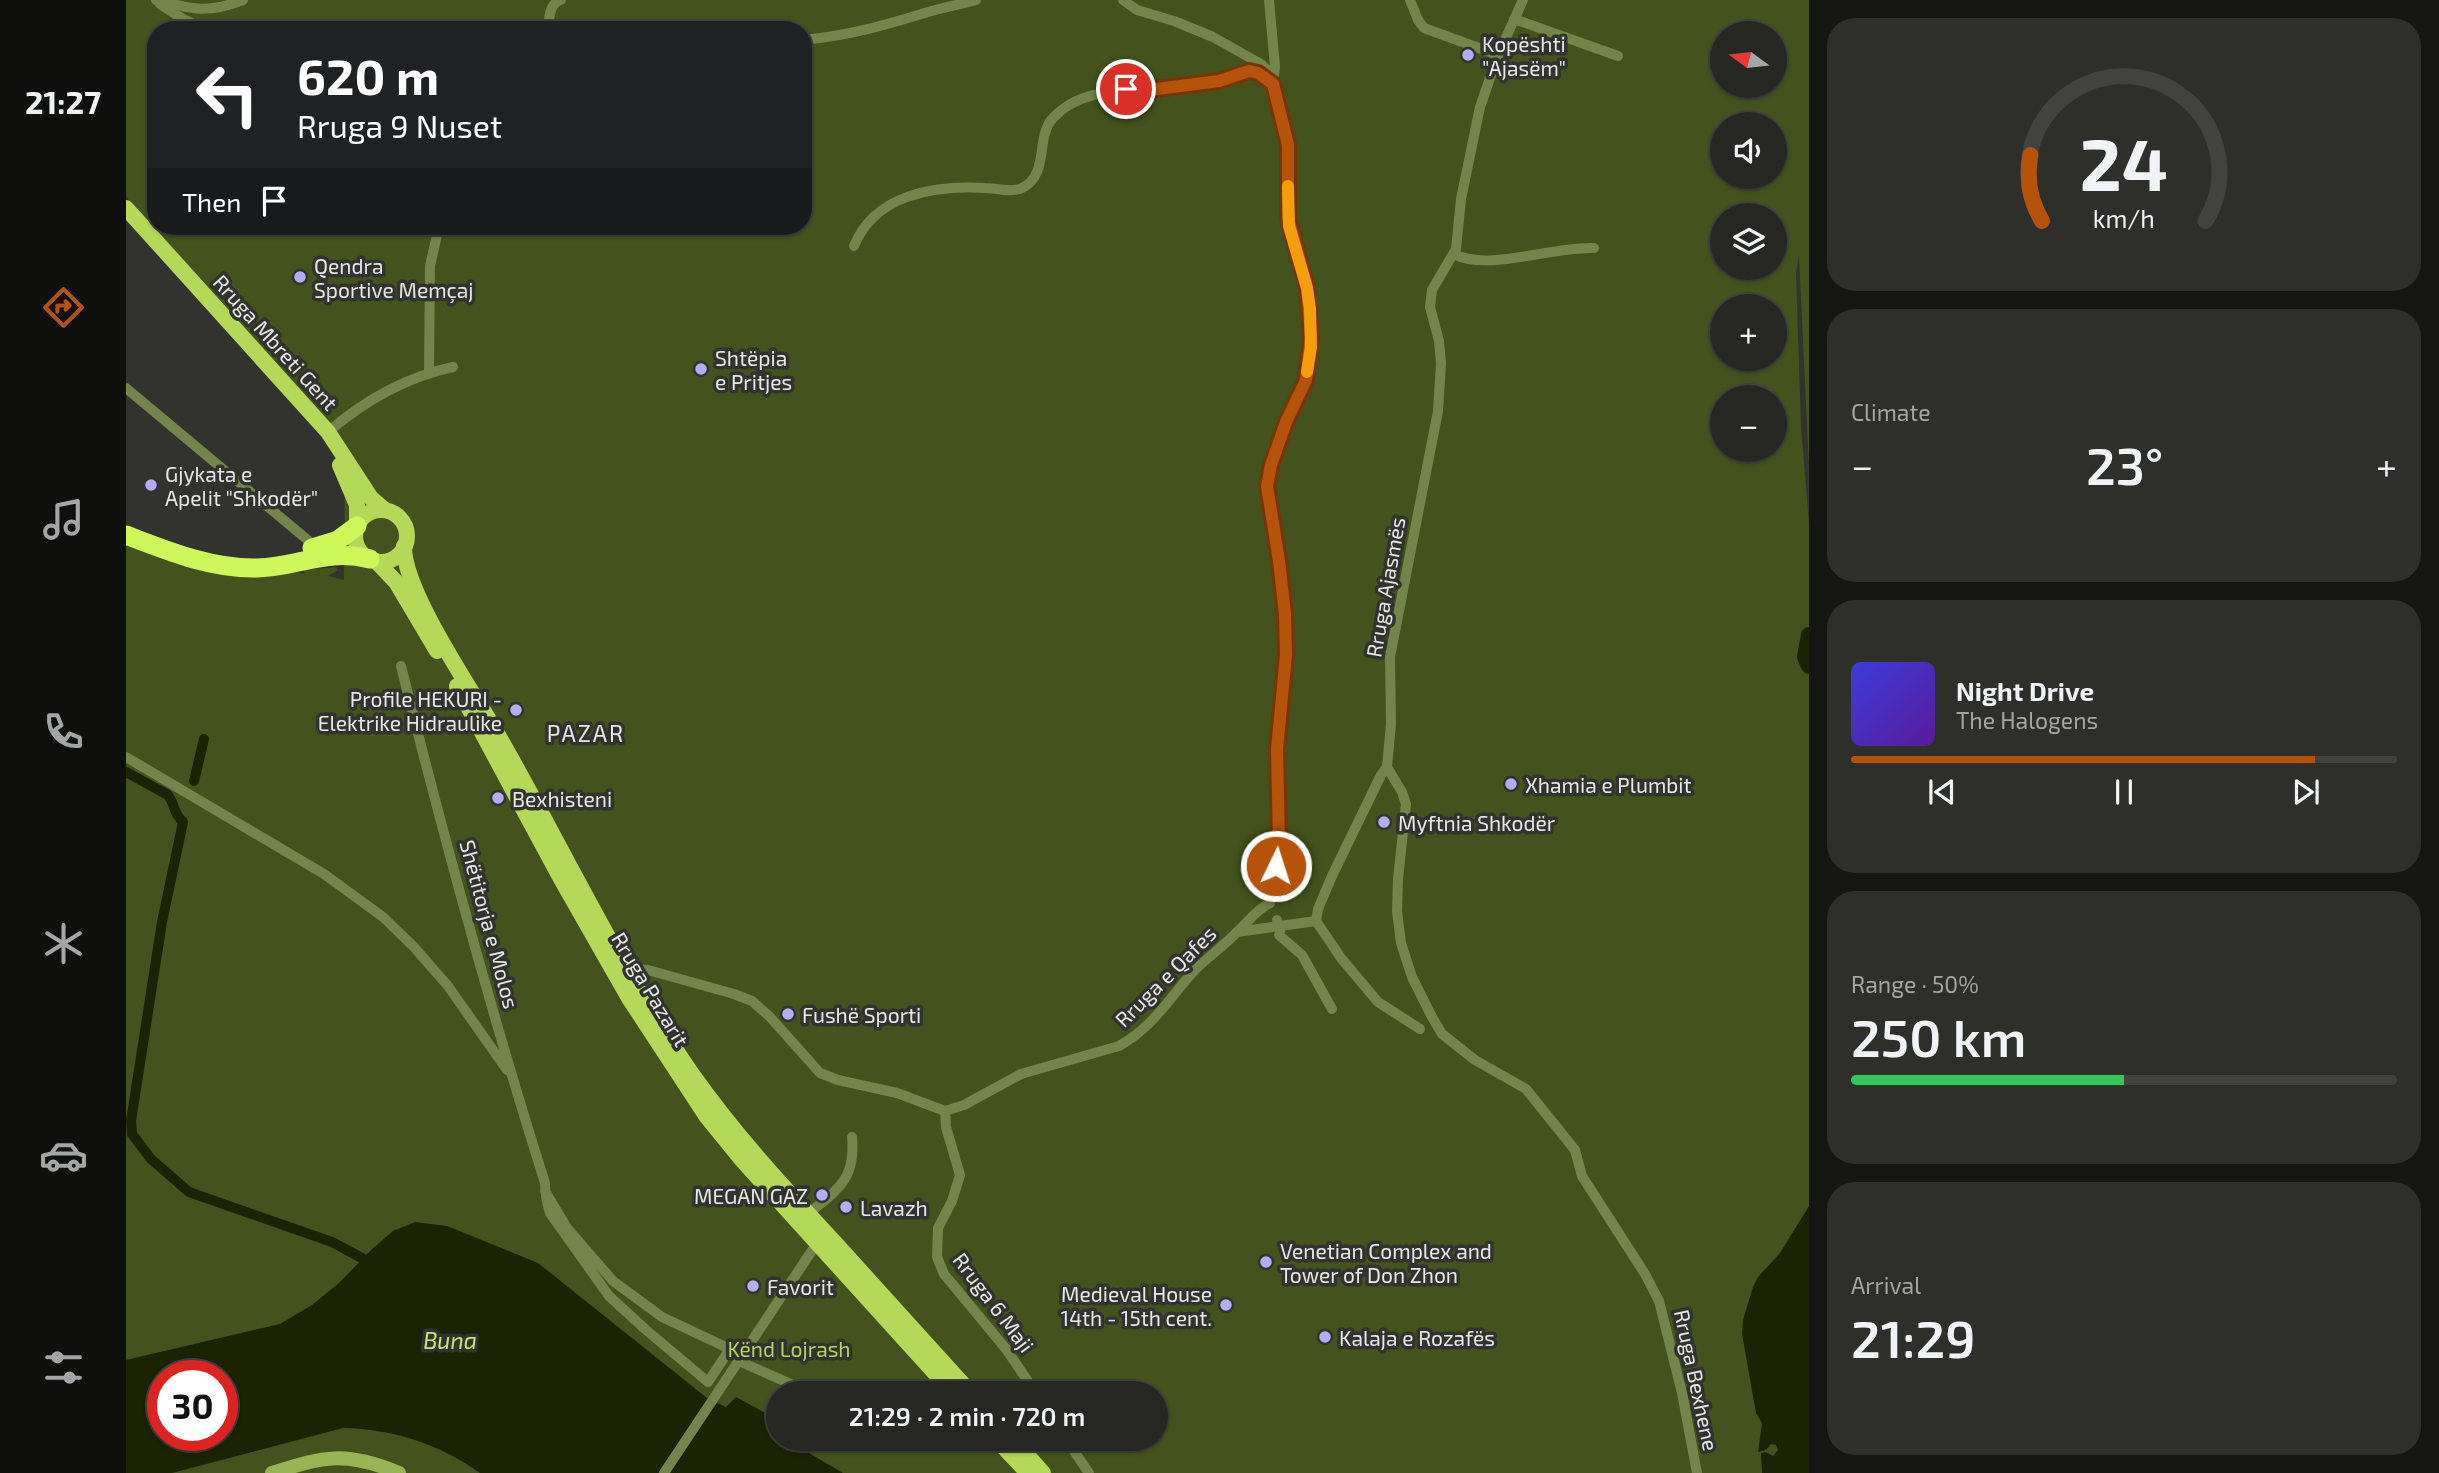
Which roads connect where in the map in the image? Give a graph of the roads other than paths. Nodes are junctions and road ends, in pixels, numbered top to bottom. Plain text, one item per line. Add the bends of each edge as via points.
1 (156, 0) edge
2 (243, 0) edge
3 (561, 0) edge
4 (976, 0) edge
5 (1123, 0) edge
6 (1269, 0) edge
7 (1410, 0) edge
8 (1423, 0) edge
9 (1523, 0) edge
10 (1416, 12) junction
11 (1514, 19) junction
12 (188, 21) edge
13 (549, 21) edge
14 (812, 39) edge
15 (1498, 55) junction
16 (1618, 56) dead end
17 (1273, 84) junction
18 (126, 208) edge
19 (126, 222) edge
20 (147, 231) edge
21 (150, 235) edge
22 (437, 235) edge
23 (854, 246) dead end
24 (1594, 247) dead end
25 (1454, 254) junction
26 (453, 367) dead end
27 (429, 372) junction
28 (126, 388) edge
29 (328, 432) junction
30 (386, 510) junction
31 (126, 521) edge
32 (357, 525) junction
33 (126, 535) edge
34 (404, 546) junction
35 (318, 552) junction
36 (373, 560) junction
37 (401, 666) dead end
38 (126, 757) edge
39 (1387, 767) junction
40 (1270, 904) junction
41 (1316, 921) junction
42 (1237, 932) junction
43 (629, 972) junction
44 (1332, 1009) dead end
45 (1420, 1029) dead end
46 (512, 1078) junction
47 (945, 1111) junction
48 (852, 1137) dead end
49 (545, 1191) junction
50 (808, 1214) junction
51 (817, 1243) junction
52 (739, 1361) junction
53 (784, 1381) edge
54 (942, 1381) edge
55 (960, 1381) edge
56 (1028, 1381) edge
57 (1007, 1451) edge
58 (1024, 1451) edge
59 (1074, 1451) edge
60 (355, 1458) junction
61 (272, 1473) edge
62 (300, 1473) edge
63 (399, 1473) edge
64 (664, 1473) edge
65 (1028, 1473) edge
66 (1043, 1473) edge
67 (1089, 1473) edge
68 (1697, 1473) edge

1 - 2 street via 195,10
1 - 12 street
3 - 13 street via 552,7
4 - 14 street via 892,25
5 - 17 street via 1242,53 1269,72
6 - 17 street
7 - 10 street
8 - 10 street
9 - 11 street, Rruga Ajasmës
10 - 15 street via 1424,28
11 - 15 street, Rruga Ajasmës
11 - 16 street
15 - 25 street, Rruga Ajasmës via 1477,117
17 - 23 street via 1249,71 1219,81 1117,89 1087,97 1050,121 1039,167 1022,188 951,188 900,199 868,221
17 - 40 street via 1288,145 1288,218 1307,288 1311,337 1306,380 1286,422 1267,486 1285,614 1286,655 1277,749 1279,841
18 - 20 main road, Rruga Mbreti Gent
19 - 32 main road, Rruga Mbreti Gent via 328,446 348,479 357,505
21 - 29 main road, Rruga Mbreti Gent
22 - 27 street via 430,266
24 - 25 street via 1500,259
25 - 39 street, Rruga Ajasmës via 1435,282 1430,299 1440,350 1439,402 1390,657
26 - 27 street
27 - 29 street via 397,385
28 - 35 street
29 - 30 main road, Rruga Mbreti Gent via 371,498
30 - 32 main road via 364,516
30 - 34 main road, Rruga Mbreti Gent via 405,528
31 - 35 highway via 221,553
32 - 35 highway
32 - 36 main road, Rruga Mbreti Gent via 356,544
33 - 35 highway via 185,557 235,567 275,567
34 - 36 main road via 387,561
34 - 43 main road, Rruga Pazarit via 404,559 421,601
35 - 36 highway
36 - 51 main road, Rruga Pazarit via 396,582 449,671 566,888 657,1042 741,1160
37 - 46 street, Shëtitorja e Molos
38 - 46 street via 324,873 383,917 448,986
39 - 41 street, Rruga Ajasmës via 1343,851
39 - 68 street, Rruga Bexhene via 1406,804 1397,911 1412,977 1443,1034 1475,1060 1526,1089 1575,1150 1582,1176 1659,1301
40 - 42 street, Rruga e Qafes
40 - 44 street via 1279,929 1302,955
41 - 42 street, Rruga e Qafes
41 - 45 street via 1378,1002
42 - 47 street, Rruga e Qafes via 1193,972 1151,1023 1128,1041 1021,1074
43 - 47 street via 648,970 743,998 759,1006 820,1073
43 - 50 main road, Rruga Pazarit via 726,1121
46 - 49 street, Shëtitorja e Molos
47 - 56 street, Rruga 6 Maji via 960,1175 937,1228 937,1257 944,1274
48 - 50 street via 845,1183
49 - 49 street, Shëtitorja e Molos via 555,1222 610,1296 709,1382 730,1349 662,1317 613,1281 567,1228
50 - 55 main road, Rruga Pazarit
51 - 52 street
51 - 54 main road, Rruga Pazarit
52 - 53 street
52 - 64 street
57 - 65 main road
58 - 66 main road
59 - 67 street
60 - 61 main road via 323,1458
60 - 62 street
60 - 63 main road

